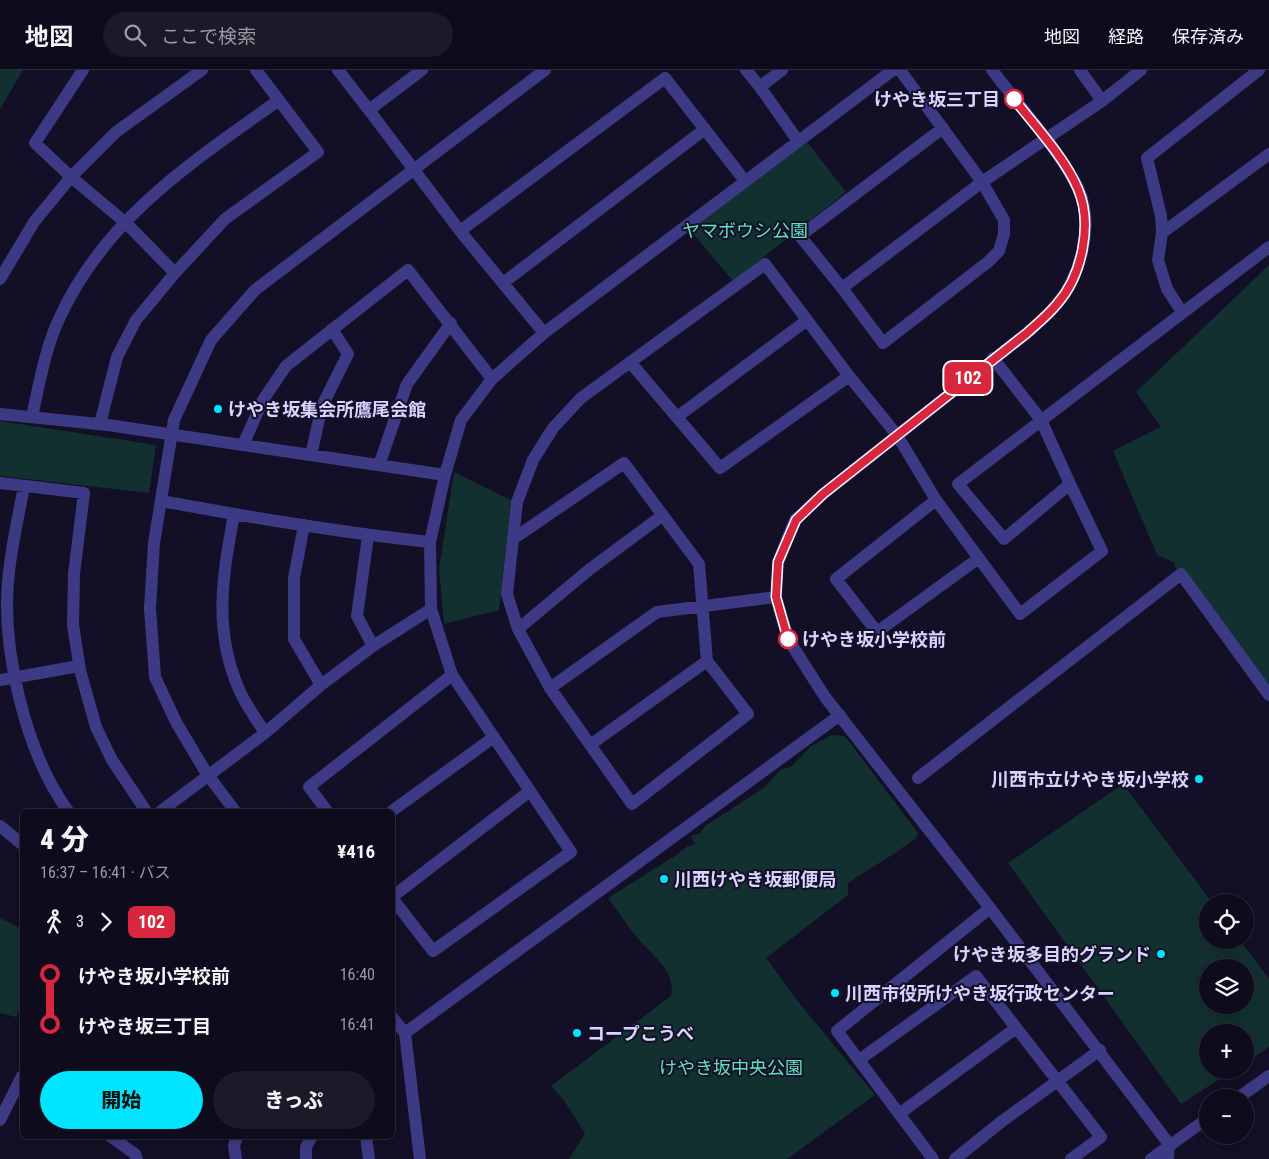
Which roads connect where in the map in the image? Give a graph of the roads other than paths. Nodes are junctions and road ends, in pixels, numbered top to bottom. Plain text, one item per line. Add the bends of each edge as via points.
1 (83, 70) edge
2 (202, 70) edge
3 (256, 70) edge
4 (338, 70) edge
5 (422, 70) edge
6 (546, 70) edge
7 (746, 70) edge
8 (782, 70) edge
9 (893, 70) edge
10 (900, 70) edge
11 (992, 70) edge
12 (1080, 70) edge
13 (1141, 70) edge
14 (1259, 70) edge
15 (760, 87) junction
16 (279, 100) junction
17 (1102, 101) junction
18 (369, 110) junction
19 (943, 128) junction
20 (705, 129) junction
21 (1044, 139) junction
22 (798, 141) junction
23 (1269, 154) edge
24 (413, 169) junction
25 (71, 177) junction
26 (745, 181) junction
27 (982, 182) junction
28 (126, 222) junction
29 (460, 232) junction
30 (1162, 233) junction
31 (1269, 247) edge
32 (175, 273) junction
33 (0, 279) edge
34 (503, 283) junction
35 (842, 288) junction
36 (1182, 312) junction
37 (806, 320) junction
38 (451, 323) junction
39 (332, 329) junction
40 (544, 333) junction
41 (993, 358) junction
42 (630, 362) junction
43 (849, 376) junction
44 (492, 379) junction
45 (0, 414) edge
46 (32, 417) junction
47 (677, 417) junction
48 (1041, 420) junction
49 (100, 424) junction
50 (171, 434) junction
51 (897, 435) junction
52 (243, 445) junction
53 (311, 455) junction
54 (379, 465) junction
55 (445, 475) junction
56 (0, 482) edge
57 (1070, 484) junction
58 (24, 486) junction
59 (936, 500) junction
60 (161, 501) junction
61 (234, 514) junction
62 (663, 515) junction
63 (304, 525) junction
64 (368, 536) junction
65 (513, 539) junction
66 (430, 542) junction
67 (978, 558) junction
68 (776, 597) junction
69 (702, 606) junction
70 (431, 609) junction
71 (518, 629) junction
72 (373, 646) junction
73 (707, 661) junction
74 (80, 666) junction
75 (452, 675) junction
76 (15, 677) junction
77 (0, 680) edge
78 (321, 685) junction
79 (550, 688) junction
80 (1269, 695) edge
81 (840, 715) junction
82 (265, 732) junction
83 (494, 737) junction
84 (590, 745) junction
85 (208, 776) junction
86 (918, 778) dead end
87 (530, 791) junction
88 (67, 809) edge
89 (145, 809) edge
90 (164, 809) edge
91 (233, 809) edge
92 (326, 809) edge
93 (395, 809) edge
94 (0, 826) edge
95 (20, 842) edge
96 (395, 895) edge
97 (395, 901) edge
98 (990, 908) junction
99 (395, 1021) edge
100 (1016, 1028) junction
101 (405, 1033) junction
102 (1100, 1050) junction
103 (859, 1060) junction
104 (1269, 1076) edge
105 (20, 1080) edge
106 (1058, 1081) junction
107 (1251, 1089) edge
108 (899, 1114) junction
109 (0, 1120) edge
110 (1199, 1124) edge
111 (114, 1139) edge
112 (236, 1139) edge
113 (310, 1139) edge
114 (366, 1139) edge
115 (1169, 1144) junction
116 (137, 1159) edge
117 (236, 1159) edge
118 (306, 1159) edge
119 (368, 1159) edge
120 (420, 1159) edge
121 (933, 1159) edge
122 (955, 1159) edge
123 (1070, 1159) edge
124 (1150, 1159) edge
125 (1168, 1159) edge

1 - 25 street via 35,143
2 - 25 street via 116,132
3 - 16 street
4 - 18 street
5 - 18 street
6 - 24 street
7 - 15 street
8 - 15 street
9 - 22 street
10 - 19 street
11 - 21 street
12 - 17 street
13 - 17 street
14 - 30 street via 1147,158
15 - 22 street
16 - 28 street via 164,183
16 - 32 street via 318,152 225,218
17 - 21 street
18 - 24 street
19 - 27 street
19 - 35 street via 800,236
20 - 26 street
20 - 29 street via 665,78
20 - 34 street
21 - 27 street
21 - 41 street via 1078,190 1085,220 1082,251 1070,283 1058,303 1027,333
22 - 26 street
23 - 30 street
24 - 29 street
24 - 50 street via 255,290 211,340 174,420
25 - 28 street
25 - 33 street via 34,222
26 - 40 street
27 - 35 street
27 - 35 street via 1004,220 999,251 883,343
28 - 32 street
28 - 46 street via 93,259 59,320
29 - 34 street
30 - 36 street via 1158,260 1166,289
31 - 36 street
32 - 49 street via 136,320 117,357
34 - 40 street
36 - 48 street
37 - 42 street via 765,264
37 - 43 street
37 - 47 street
38 - 39 street via 408,270
38 - 44 street
38 - 54 street via 407,384
39 - 52 street via 286,366 263,400
39 - 53 street via 348,354 322,406
40 - 44 street
41 - 48 street
41 - 51 street
42 - 47 street
42 - 65 street via 581,398 552,428 533,460 517,502
43 - 47 street via 720,468
43 - 51 street
44 - 55 street via 462,420
45 - 46 street
46 - 49 street
48 - 57 street
48 - 57 street via 958,484 1004,540
49 - 50 street
50 - 52 street
50 - 60 street
51 - 59 street
51 - 68 street via 823,494 796,520 778,562
52 - 53 street
53 - 54 street
54 - 55 street
55 - 66 street
56 - 58 street
57 - 67 street via 1102,551 1020,614
58 - 74 street via 84,493 74,574 73,616
58 - 76 street via 8,573 8,629
59 - 67 street
59 - 67 street via 836,578 877,632
60 - 61 street
60 - 85 street via 154,543 150,608 155,677 176,722
61 - 63 street
61 - 82 street via 224,570 222,630 238,687
62 - 65 street via 624,463
62 - 69 street via 699,564
62 - 71 street via 590,569
63 - 64 street
63 - 78 street via 294,578 294,639
64 - 66 street
64 - 72 street via 357,616
65 - 71 street via 507,594
66 - 70 street
68 - 69 street
68 - 81 street via 788,639
69 - 73 street
69 - 79 street via 657,612
70 - 72 street
70 - 75 street
71 - 79 street
72 - 78 street
73 - 84 street
73 - 84 street via 748,714 632,804
74 - 76 street
74 - 89 street via 100,736
75 - 83 street
75 - 92 street via 309,787
76 - 77 street
76 - 88 street via 33,747 54,792
78 - 82 street
79 - 84 street
80 - 86 street via 1182,574
81 - 98 street
81 - 101 street
82 - 85 street
83 - 87 street
83 - 93 street
85 - 90 street
85 - 91 street
87 - 96 street
87 - 97 street via 571,852 433,952
94 - 95 street
98 - 102 street
98 - 103 street via 837,1030
99 - 101 street
100 - 103 street via 976,976
100 - 106 street
100 - 108 street
101 - 120 street
102 - 106 street
102 - 115 street
103 - 108 street
104 - 107 street
105 - 109 street
106 - 122 street
106 - 123 street via 1101,1136
108 - 121 street
110 - 115 street
111 - 116 street
112 - 117 street
113 - 118 street via 306,1147
114 - 119 street
115 - 124 street
115 - 125 street

